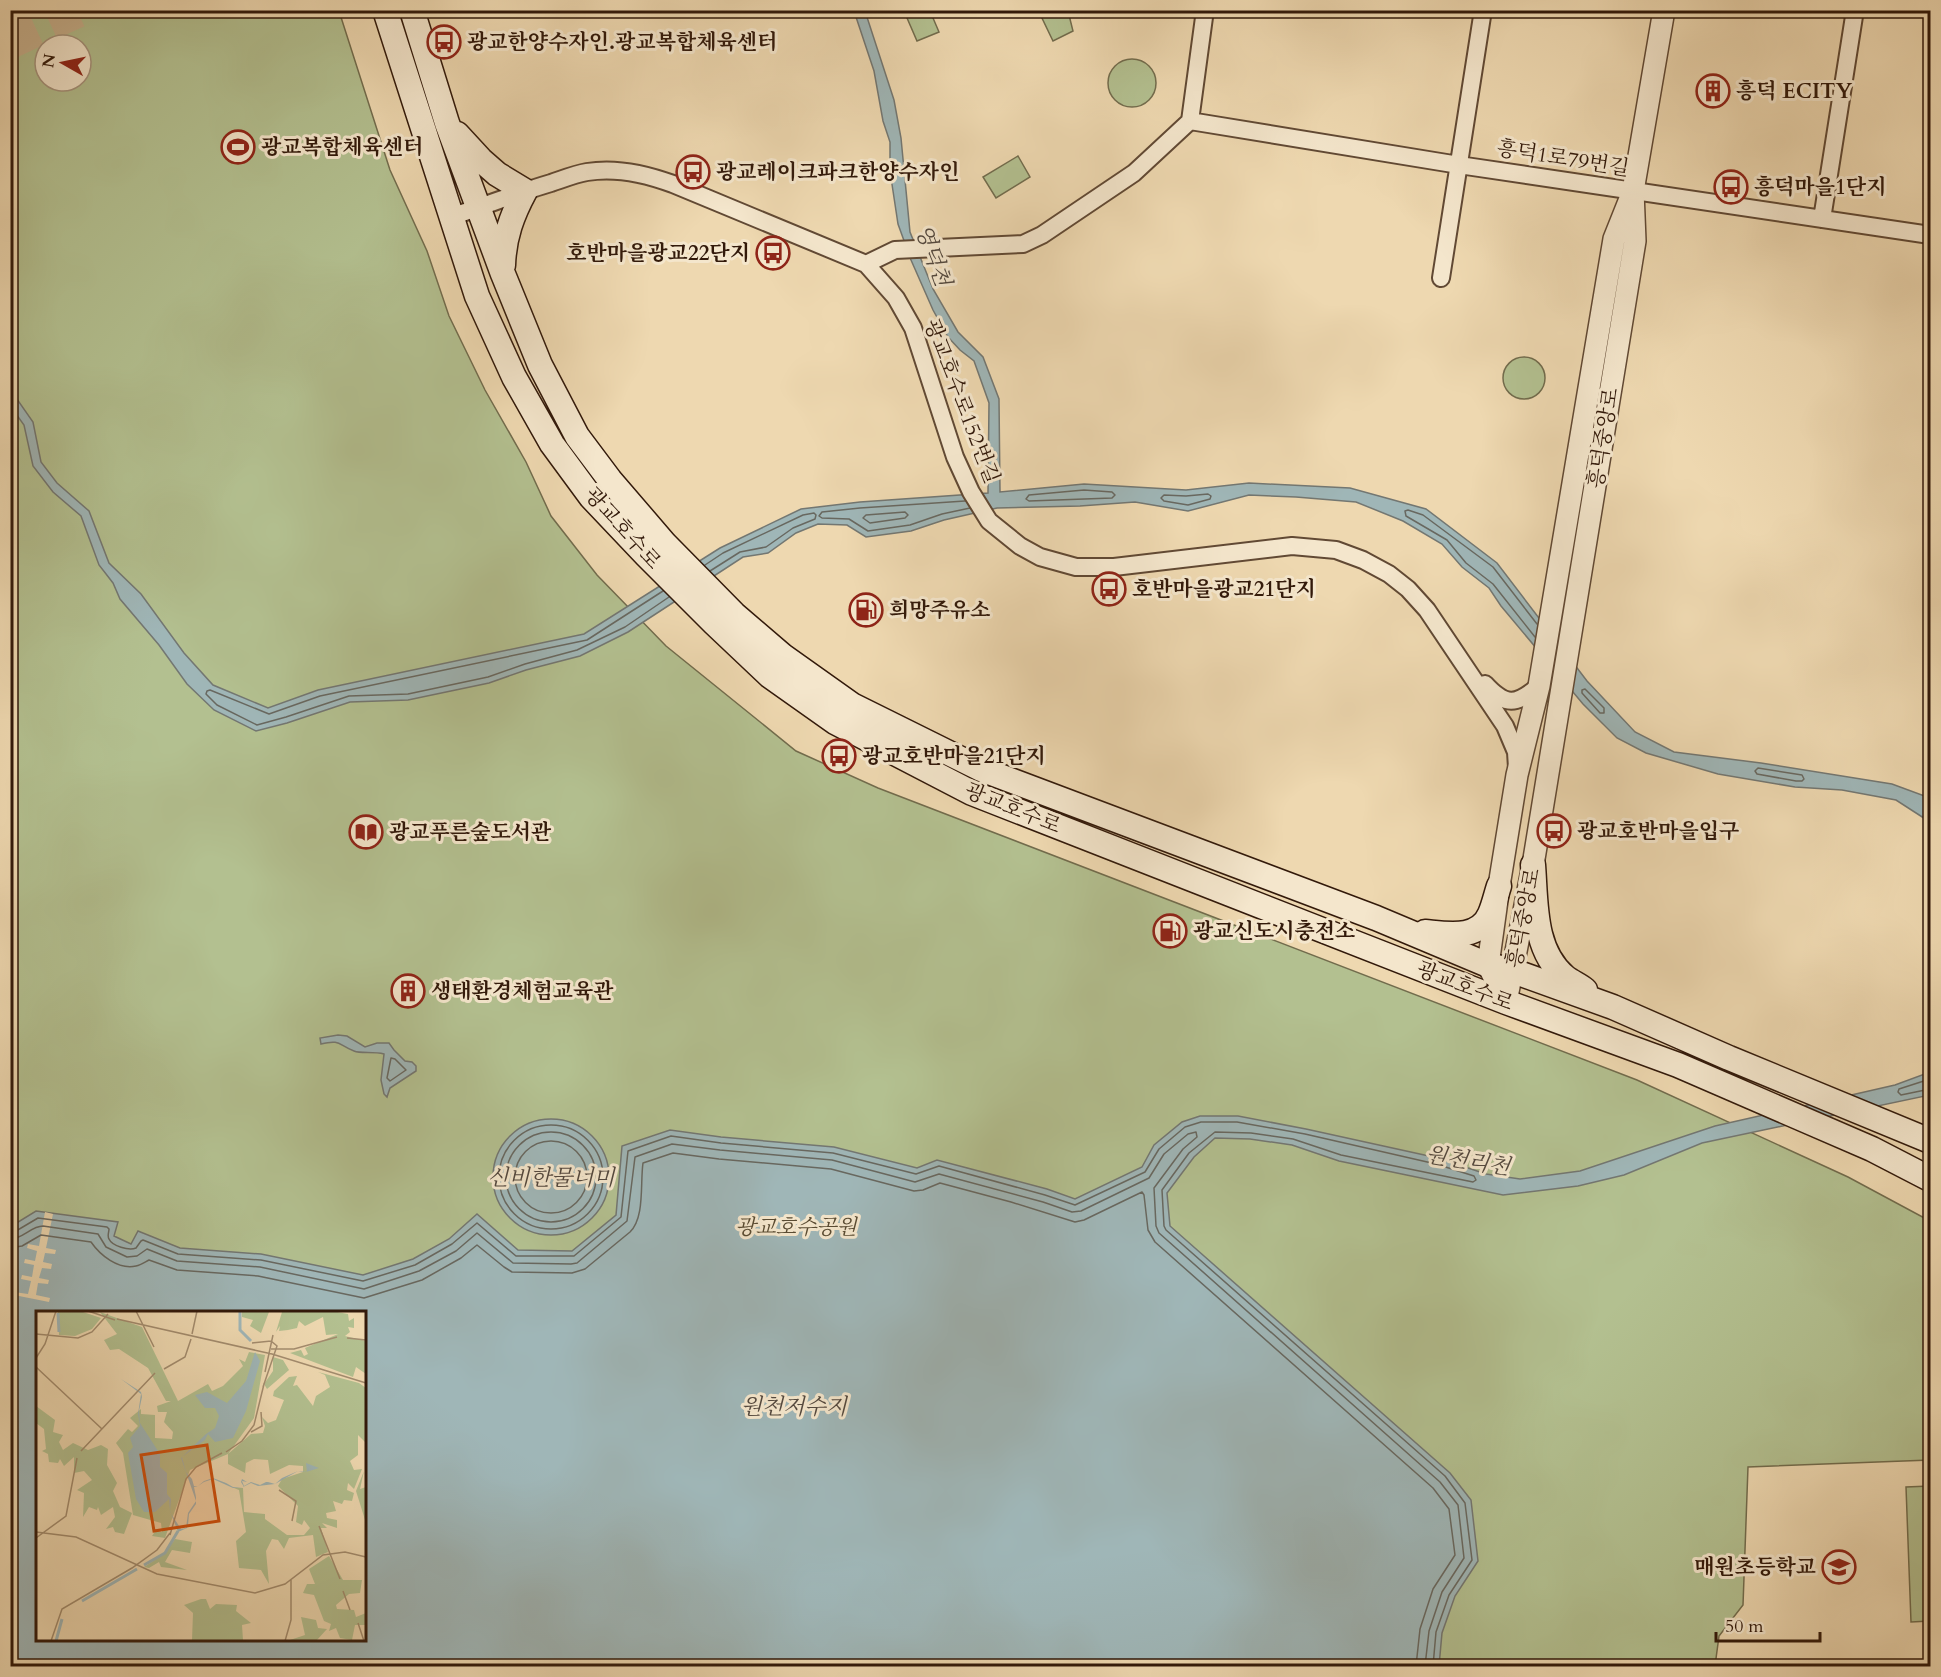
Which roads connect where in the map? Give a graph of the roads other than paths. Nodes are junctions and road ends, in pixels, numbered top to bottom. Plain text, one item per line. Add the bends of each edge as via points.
1 (385, 10) edge
2 (412, 10) edge
3 (1205, 10) edge
4 (1483, 10) edge
5 (1664, 10) edge
6 (1856, 10) edge
7 (1190, 121) junction
8 (447, 123) junction
9 (1459, 165) junction
10 (525, 191) junction
11 (1634, 191) junction
12 (479, 208) junction
13 (450, 217) junction
14 (1822, 219) junction
15 (1930, 235) edge
16 (866, 264) junction
17 (502, 274) junction
18 (1441, 278) dead end
19 (655, 549) junction
20 (724, 619) junction
21 (1458, 655) junction
22 (1539, 686) junction
23 (1517, 775) junction
24 (1533, 865) junction
25 (1499, 886) junction
26 (1402, 930) junction
27 (1488, 965) junction
28 (1513, 971) junction
29 (1506, 1002) junction
30 (1613, 1007) junction
31 (1927, 1139) edge
32 (1930, 1179) edge

1 - 13 main road, 광교호수로
2 - 8 main road, 광교호수로
3 - 7 street
4 - 9 street
5 - 11 street, 흥덕중앙로
6 - 14 street
7 - 9 street, 흥덕1로79번길
7 - 16 street via 1134,173 1042,236 1023,244 895,250
8 - 10 main road via 497,174
8 - 12 main road, 광교호수로
9 - 11 street, 흥덕1로79번길
9 - 18 street
10 - 12 street, 광교호수로152번길
10 - 16 street, 광교호수로152번길 via 586,172 633,172 673,184
10 - 17 main road via 504,244
11 - 14 street, 흥덕1로79번길
11 - 22 street, 흥덕중앙로 via 1614,239
11 - 24 street, 흥덕중앙로 via 1635,241
12 - 13 street, 광교호수로152번길
12 - 17 main road, 광교호수로
13 - 19 main road, 광교호수로 via 477,296 514,377 552,444 591,496
14 - 15 street, 흥덕1로79번길
16 - 21 street, 광교호수로152번길 via 896,298 913,328 955,458 970,492 989,520 1020,546 1040,557 1076,567 1114,567 1292,546 1336,550 1389,574 1408,590
17 - 19 main road, 광교호수로 via 540,365 577,436
19 - 20 main road, 광교호수로
20 - 26 main road, 광교호수로 via 852,705 981,769
20 - 29 main road, 광교호수로 via 770,676 835,722 972,793
21 - 22 street via 1503,700 1520,699
21 - 23 street, 광교호수로152번길 via 1505,726 1516,752
22 - 23 street, 흥덕중앙로
23 - 25 street, 흥덕중앙로
24 - 28 street, 흥덕중앙로
24 - 30 main road via 1537,922 1546,954 1565,976
25 - 26 main road via 1490,916 1477,929 1463,934
25 - 27 street, 흥덕중앙로
26 - 27 main road, 광교호수로
27 - 28 main road, 광교호수로
27 - 29 street, 흥덕중앙로
28 - 29 street, 흥덕중앙로
28 - 30 main road, 광교호수로
29 - 32 main road, 광교호수로 via 1678,1065 1872,1149
30 - 31 main road, 광교호수로

